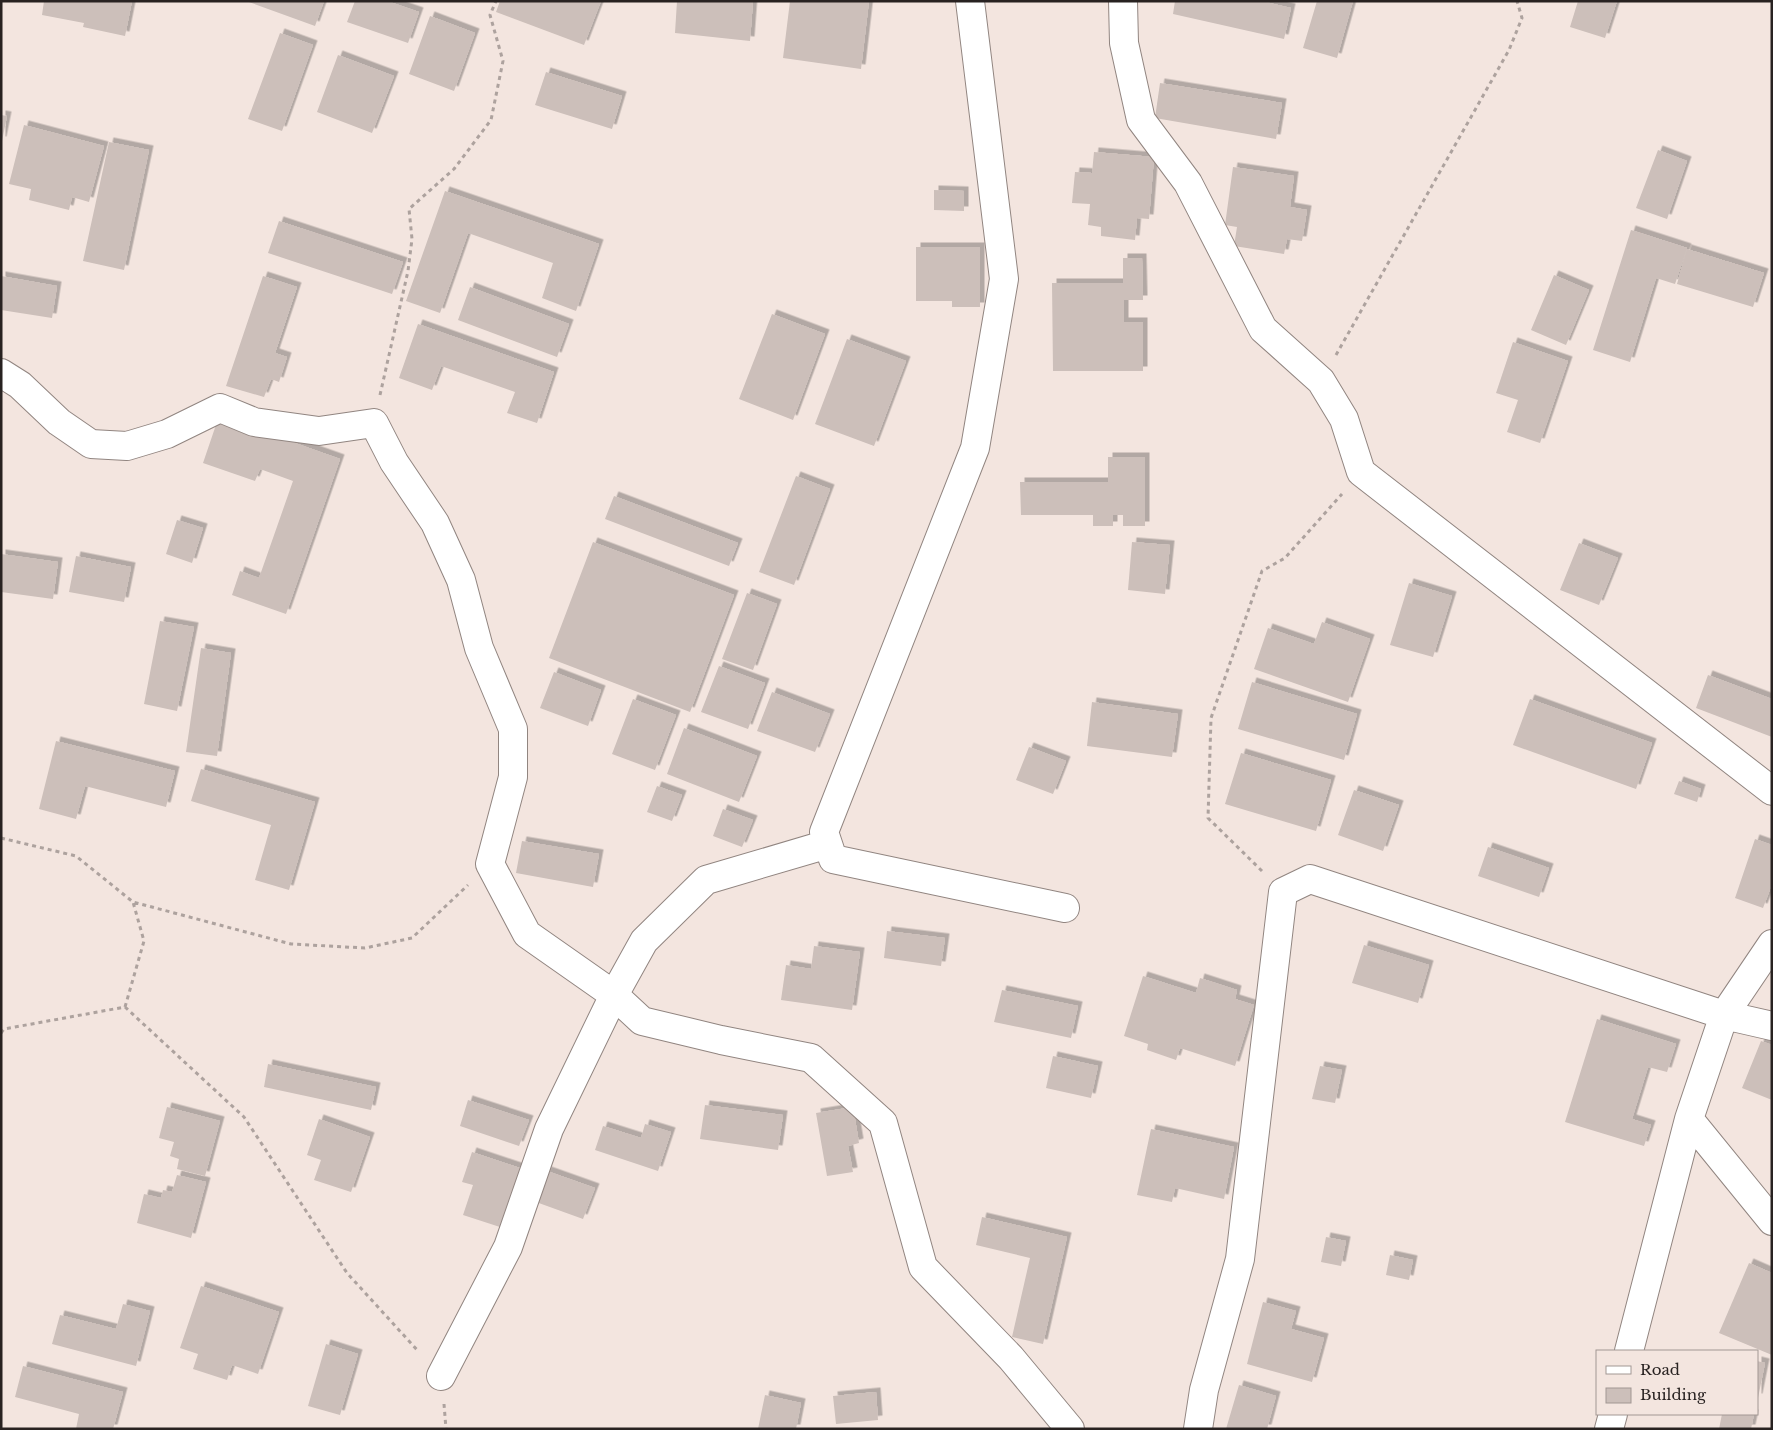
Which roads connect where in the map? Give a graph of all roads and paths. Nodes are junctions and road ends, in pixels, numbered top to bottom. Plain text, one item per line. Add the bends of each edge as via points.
1 (496, 1) edge
2 (970, 1) edge
3 (1124, 1) edge
4 (1517, 1) edge
5 (1, 374) edge
6 (1321, 381) junction
7 (374, 423) junction
8 (1361, 472) junction
9 (1772, 791) edge
10 (1, 838) edge
11 (828, 844) junction
12 (490, 864) junction
13 (1284, 892) junction
14 (133, 902) junction
15 (1065, 908) dead end
16 (1772, 944) edge
17 (614, 995) junction
18 (125, 1007) junction
19 (1724, 1015) junction
20 (1772, 1026) edge
21 (1, 1033) edge
22 (1689, 1119) junction
23 (1772, 1221) edge
24 (1629, 1350) edge
25 (441, 1376) joint
26 (1613, 1415) edge
27 (1070, 1429) edge
28 (1198, 1429) edge
29 (1609, 1429) edge

1 - 7 path via 490,15 503,61 491,120 454,169 408,209 412,239 408,271
2 - 11 street via 1004,279 975,448 824,832
3 - 6 street via 1124,43 1141,120 1188,183 1263,328
4 - 6 path via 1522,18 1509,50
5 - 7 street via 20,385 59,422 91,444 126,446 167,434 220,408 254,422 319,431
6 - 8 street via 1344,419
7 - 12 street via 394,462 435,523 454,564 479,648 513,729 513,777
8 - 9 street
8 - 13 path via 1285,558 1262,571 1211,718 1208,818
10 - 14 path via 76,856
11 - 15 street via 833,859
11 - 17 street via 706,880 644,941
12 - 14 path via 412,938 365,948 291,944
12 - 17 street via 527,934
13 - 19 street via 1310,879
13 - 28 street via 1240,1260 1204,1390
14 - 18 path via 144,941
16 - 19 street
17 - 25 street via 548,1129 508,1246
17 - 27 street via 642,1021 811,1058 883,1122 923,1267 1011,1358
18 - 21 path via 32,1023 4,1029
18 - 25 path via 244,1117 347,1272
19 - 20 street
19 - 22 street
22 - 23 street
22 - 24 street
26 - 29 street

